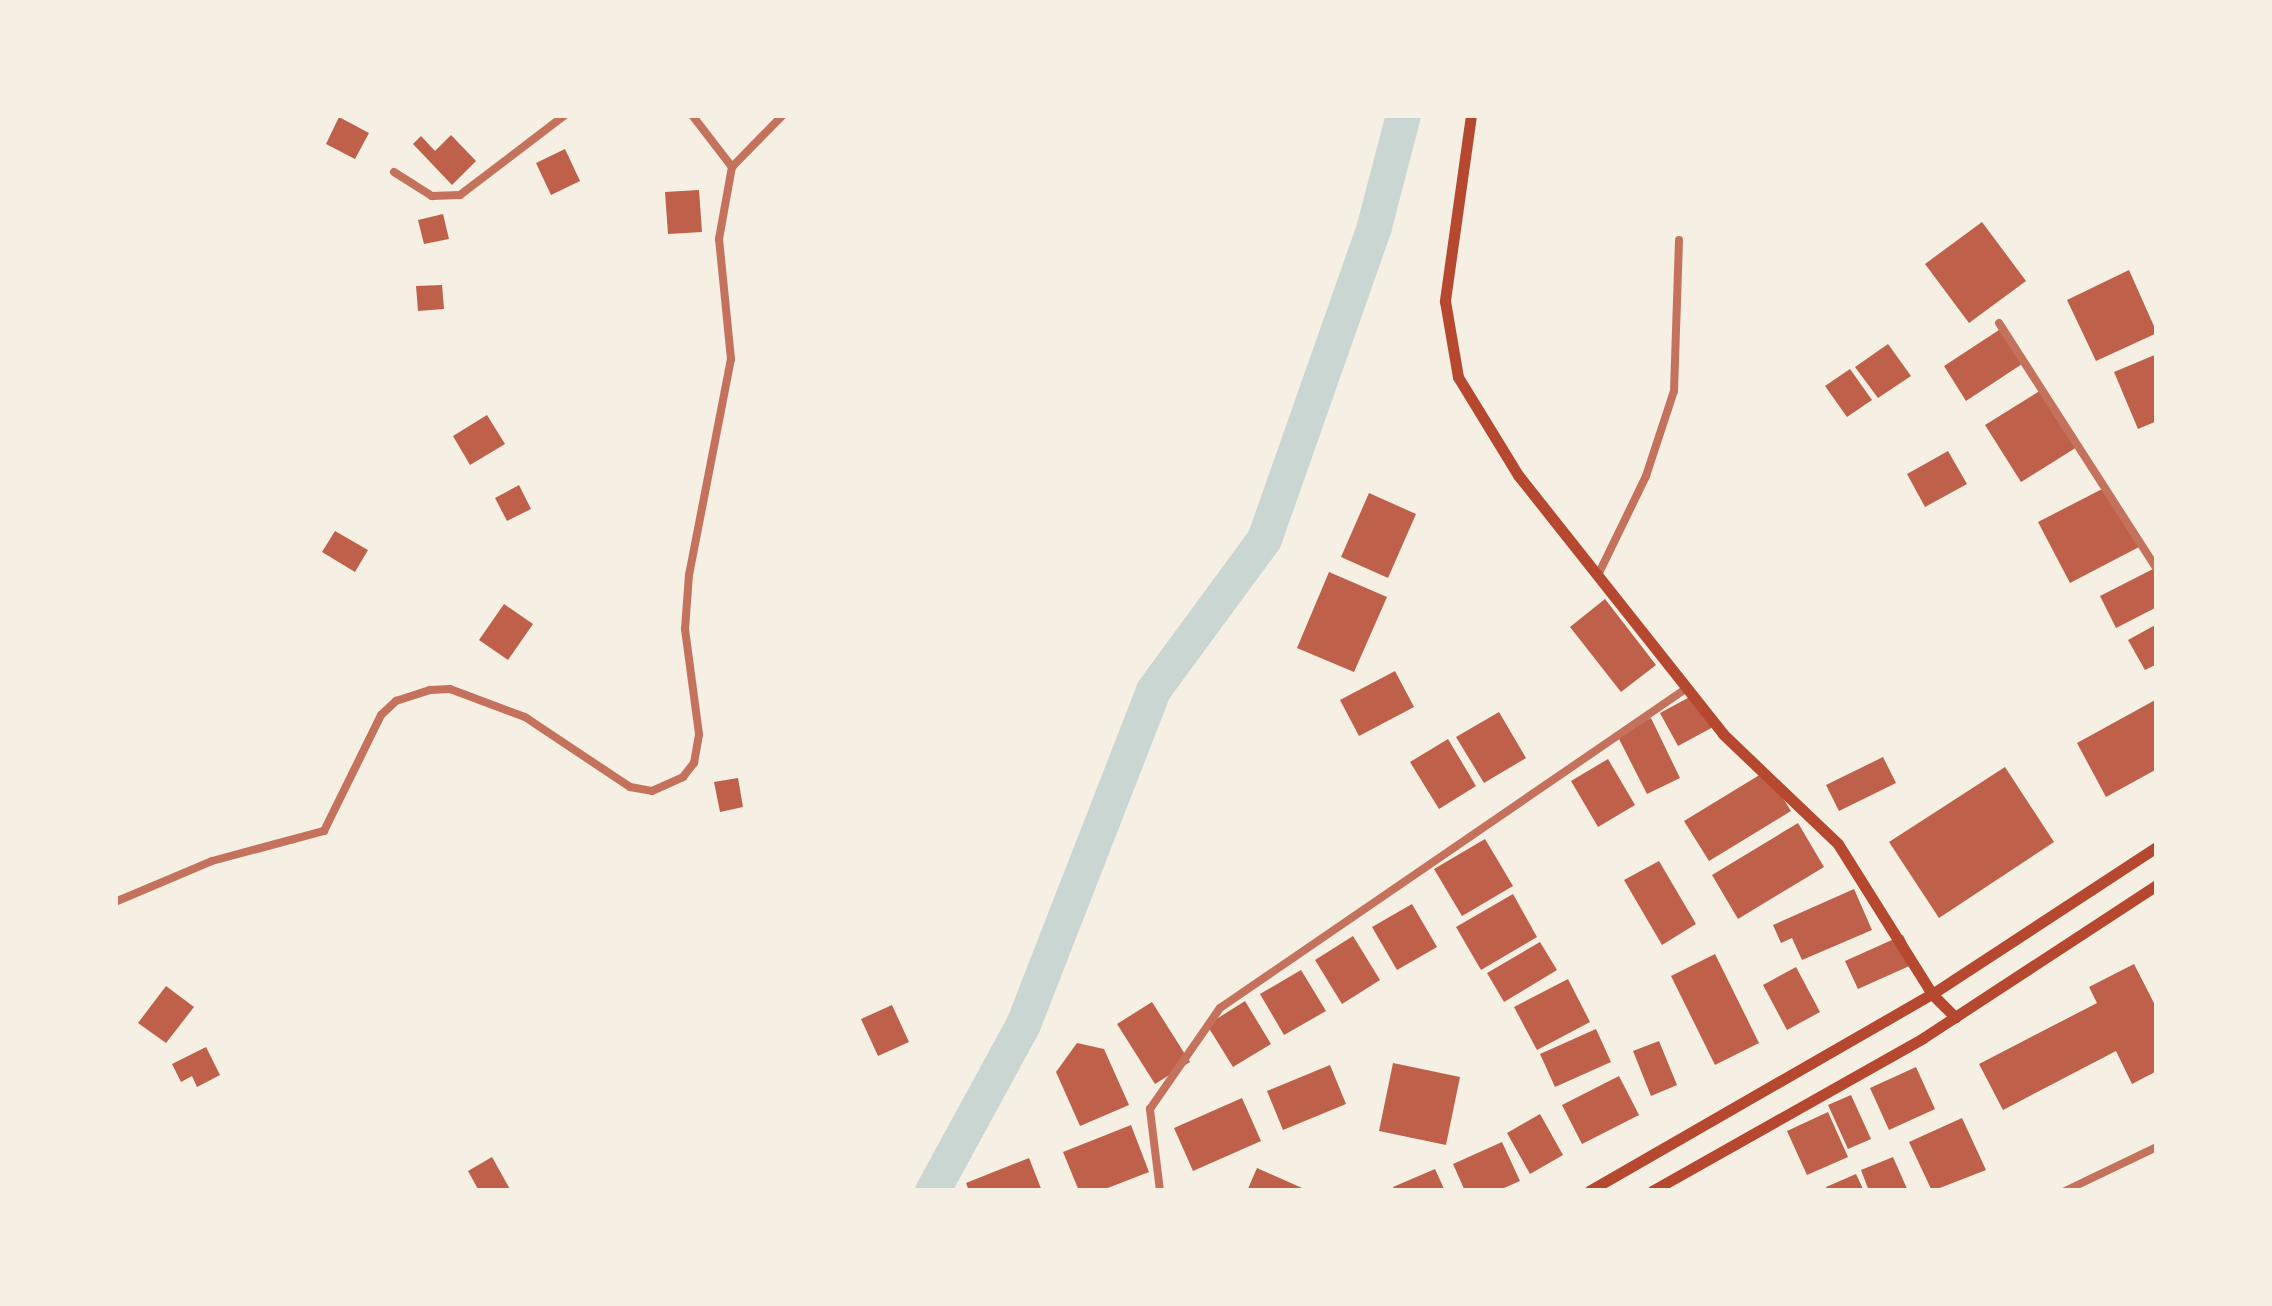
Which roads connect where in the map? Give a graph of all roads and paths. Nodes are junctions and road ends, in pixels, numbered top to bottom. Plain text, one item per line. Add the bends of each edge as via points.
1 (565, 115) edge
2 (692, 115) edge
3 (784, 115) edge
4 (1471, 115) edge
5 (732, 168) junction
6 (394, 172) dead end
7 (1680, 240) dead end
8 (1999, 324) dead end
9 (2157, 569) edge
10 (1599, 573) junction
11 (1687, 688) junction
12 (2157, 847) edge
13 (2157, 885) edge
14 (115, 902) edge
15 (1932, 994) junction
16 (1955, 1017) junction
17 (2157, 1147) edge
18 (1160, 1191) edge
19 (1590, 1191) edge
20 (1652, 1191) edge
21 (2065, 1191) edge

1 - 6 street via 460,195 432,196
2 - 5 street
3 - 5 street
4 - 10 main road via 1445,301 1458,377 1518,475
5 - 14 street via 718,239 731,359 689,575 685,629 699,734 694,763 683,777 652,791 630,787 525,718 450,690 430,690 396,701 381,716 324,831 212,861
7 - 10 street via 1674,392 1646,476
8 - 9 street via 2132,521
10 - 11 main road
11 - 15 main road via 1723,734 1838,844
11 - 18 street via 1220,1008 1150,1109
12 - 15 main road
13 - 16 main road
15 - 16 main road
15 - 19 main road
16 - 20 main road
17 - 21 street

